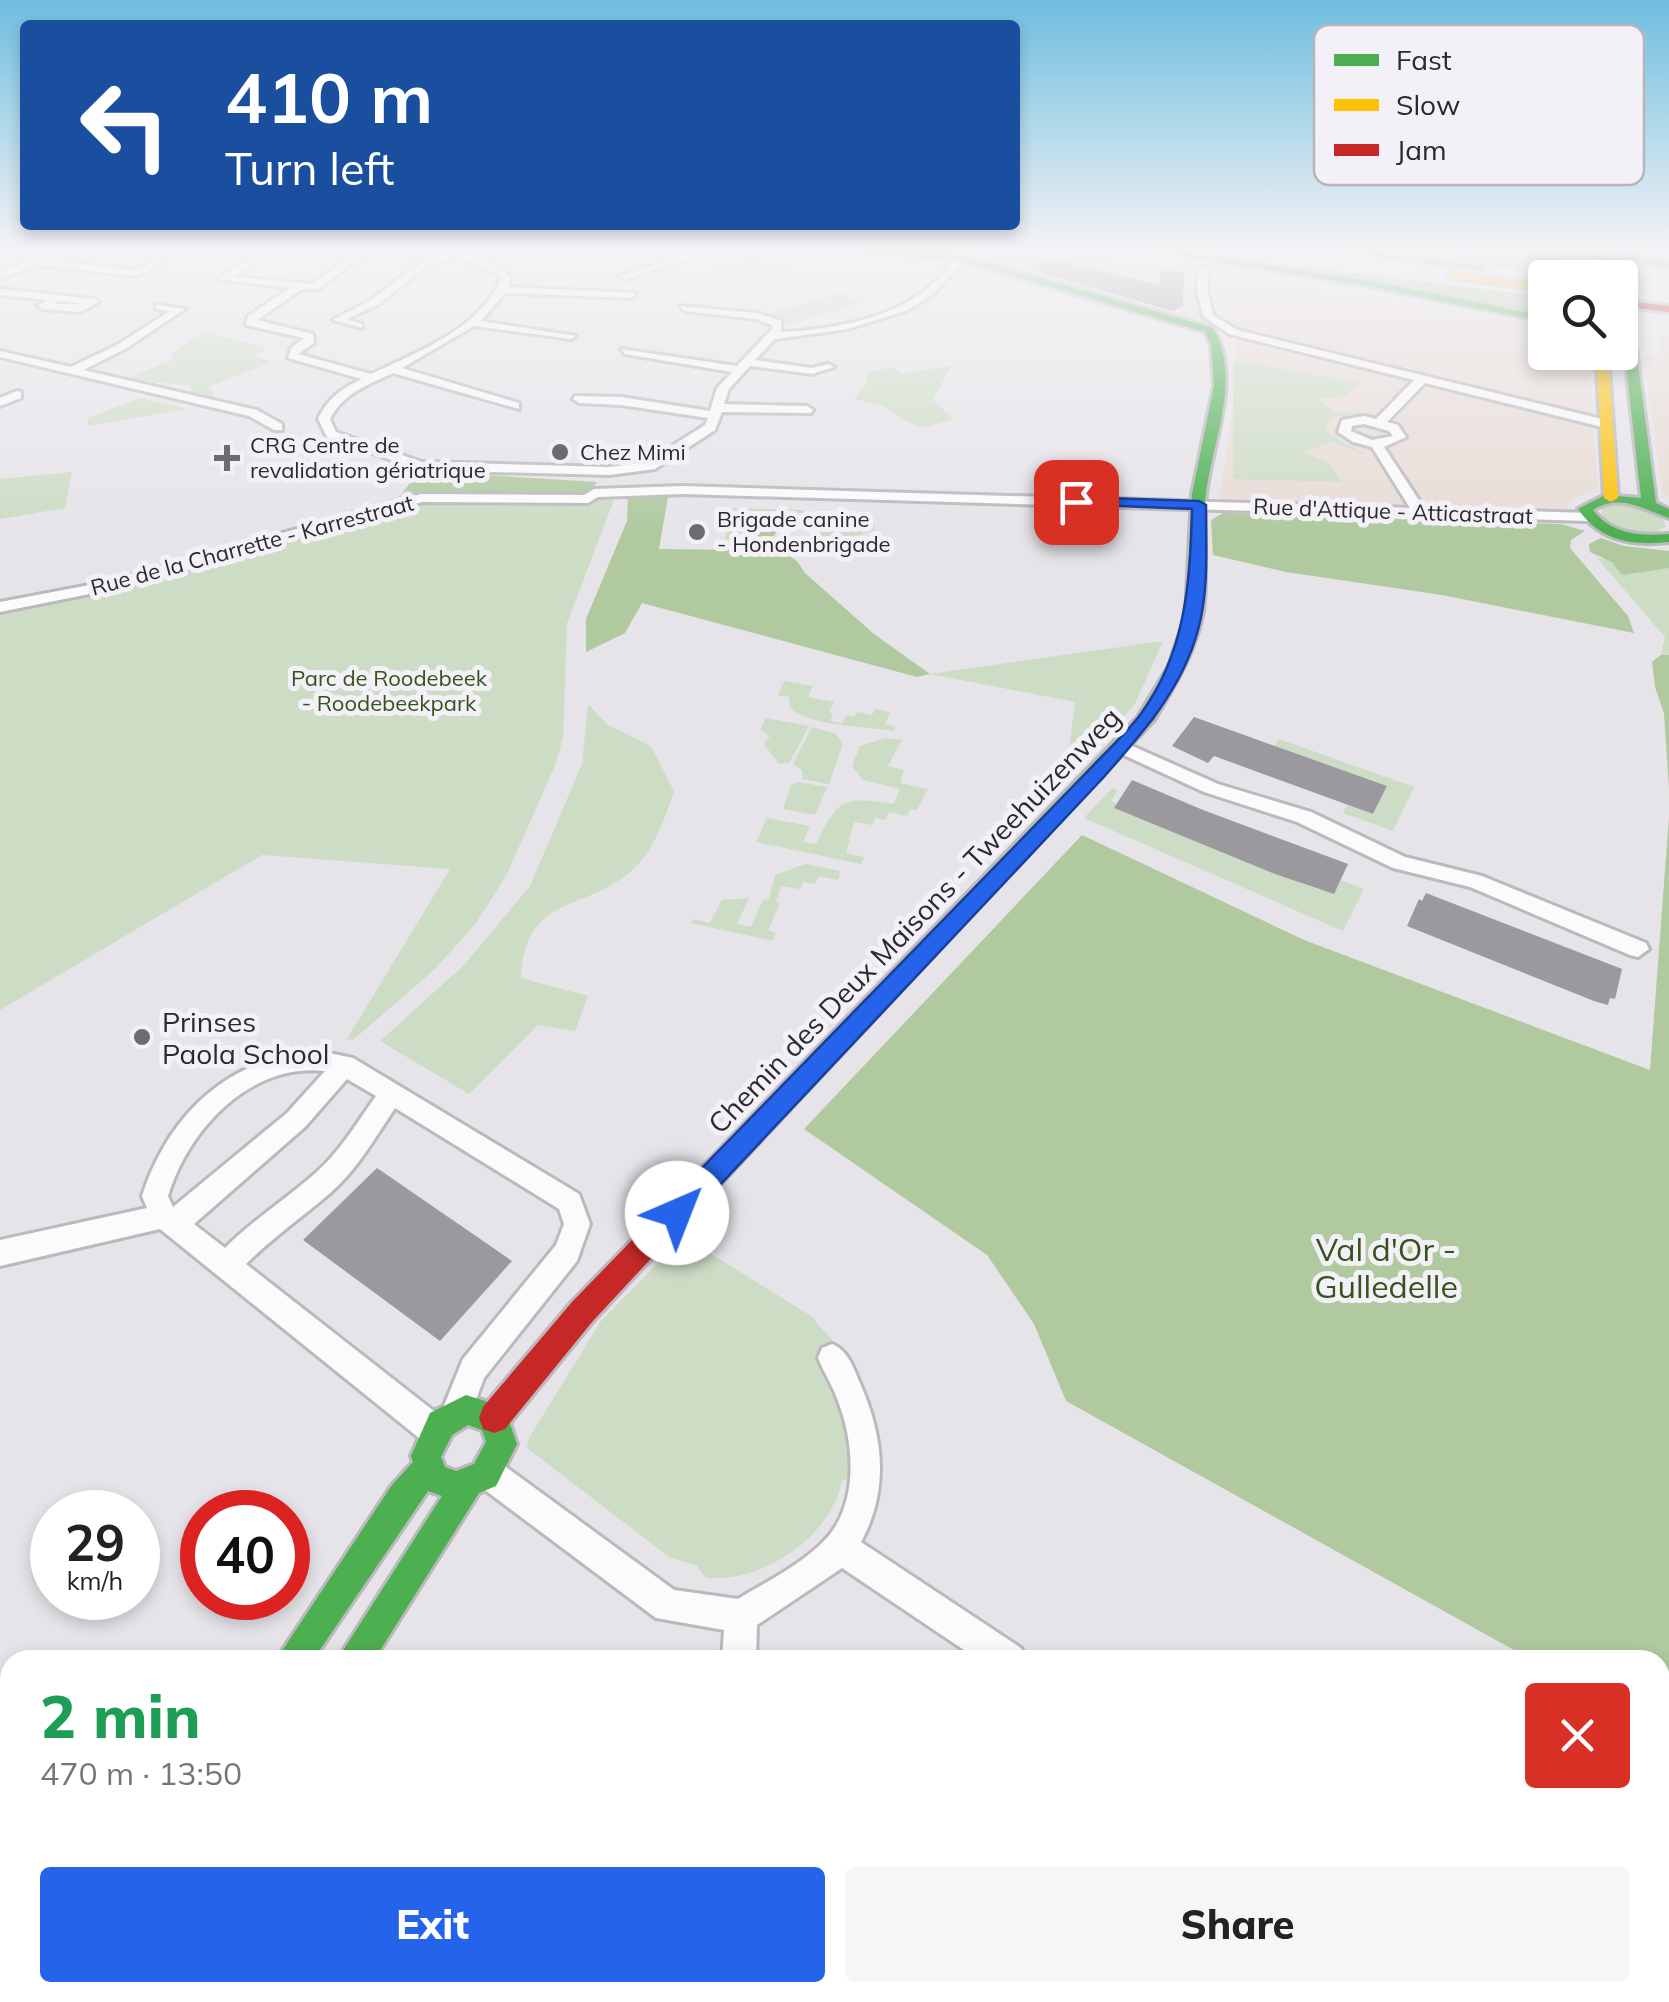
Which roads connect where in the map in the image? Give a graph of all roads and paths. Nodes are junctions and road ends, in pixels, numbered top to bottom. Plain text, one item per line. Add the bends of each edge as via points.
1 (127, 343) edge
2 (308, 343) edge
3 (436, 343) edge
4 (766, 343) edge
5 (1220, 343) edge
6 (1273, 343) edge
7 (624, 350) dead end
8 (0, 354) edge
9 (741, 365) junction
10 (828, 367) dead end
11 (390, 368) junction
12 (74, 370) junction
13 (1601, 370) edge
14 (1604, 370) edge
15 (1634, 370) edge
16 (372, 378) junction
17 (1605, 378) junction
18 (1422, 379) junction
19 (17, 395) dead end
20 (579, 399) dead end
21 (0, 402) edge
22 (515, 406) dead end
23 (807, 410) dead end
24 (718, 412) junction
25 (1380, 422) junction
26 (1606, 424) junction
27 (278, 427) dead end
28 (1376, 444) junction
29 (1611, 498) junction
30 (1043, 500) joint
31 (1199, 505) junction
32 (1659, 510) edge
33 (1420, 512) junction
34 (1588, 517) junction
35 (1669, 538) edge
36 (0, 607) edge
37 (1121, 747) junction
38 (1638, 949) dead end
39 (345, 1065) junction
40 (393, 1092) junction
41 (170, 1220) junction
42 (0, 1253) edge
43 (226, 1266) junction
44 (832, 1358) dead end
45 (494, 1418) junction
46 (445, 1422) junction
47 (428, 1468) junction
48 (477, 1480) junction
49 (841, 1548) junction
50 (742, 1616) junction
51 (300, 1650) edge
52 (361, 1650) edge
53 (739, 1650) edge
54 (994, 1650) edge

1 - 12 street
2 - 16 street via 292,356
3 - 11 street
4 - 9 street
5 - 31 main road, Chemin des Deux Maisons - Tweehuizenweg
6 - 18 street
7 - 9 street
8 - 12 street
9 - 10 street
9 - 24 street via 723,388
11 - 16 street
11 - 22 street
12 - 27 street via 253,413
13 - 17 main road
14 - 17 main road
15 - 32 main road
16 - 24 street via 331,405 326,427 343,441 420,466 642,469 698,438
17 - 26 main road
18 - 25 street
18 - 26 street
19 - 21 street
20 - 24 street
23 - 24 street
25 - 28 street via 1400,438
25 - 28 street via 1357,420 1343,427 1351,438
26 - 29 main road
28 - 33 street
29 - 32 main road
29 - 34 main road via 1586,505
30 - 31 street, Rue d'Attique - Atticastraat
30 - 36 street, Rue de la Charrette - Karrestraat via 1024,510 683,490 588,499 421,498 138,580
31 - 33 street, Rue d'Attique - Atticastraat
31 - 37 main road, Chemin des Deux Maisons - Tweehuizenweg via 1190,631 1162,694
33 - 34 street, Rue d'Attique - Atticastraat
34 - 35 main road via 1624,536
37 - 38 street via 1211,788 1304,817 1400,863 1475,881
37 - 45 main road, Chemin des Deux Maisons - Tweehuizenweg via 582,1312
39 - 40 street
39 - 41 street via 272,1143
39 - 41 street via 303,1057 268,1067 215,1101 168,1159 155,1196
40 - 43 street via 347,1158
40 - 46 street via 570,1202 575,1212 567,1252 474,1368
41 - 42 street
41 - 43 street
43 - 46 street
44 - 49 street via 850,1388 867,1455 866,1493
45 - 46 main road via 477,1410
45 - 48 main road via 502,1444
46 - 47 main road via 426,1456
47 - 48 main road via 443,1485
47 - 51 main road
48 - 50 street via 668,1606
48 - 52 main road
49 - 50 street
49 - 54 street
50 - 53 street

